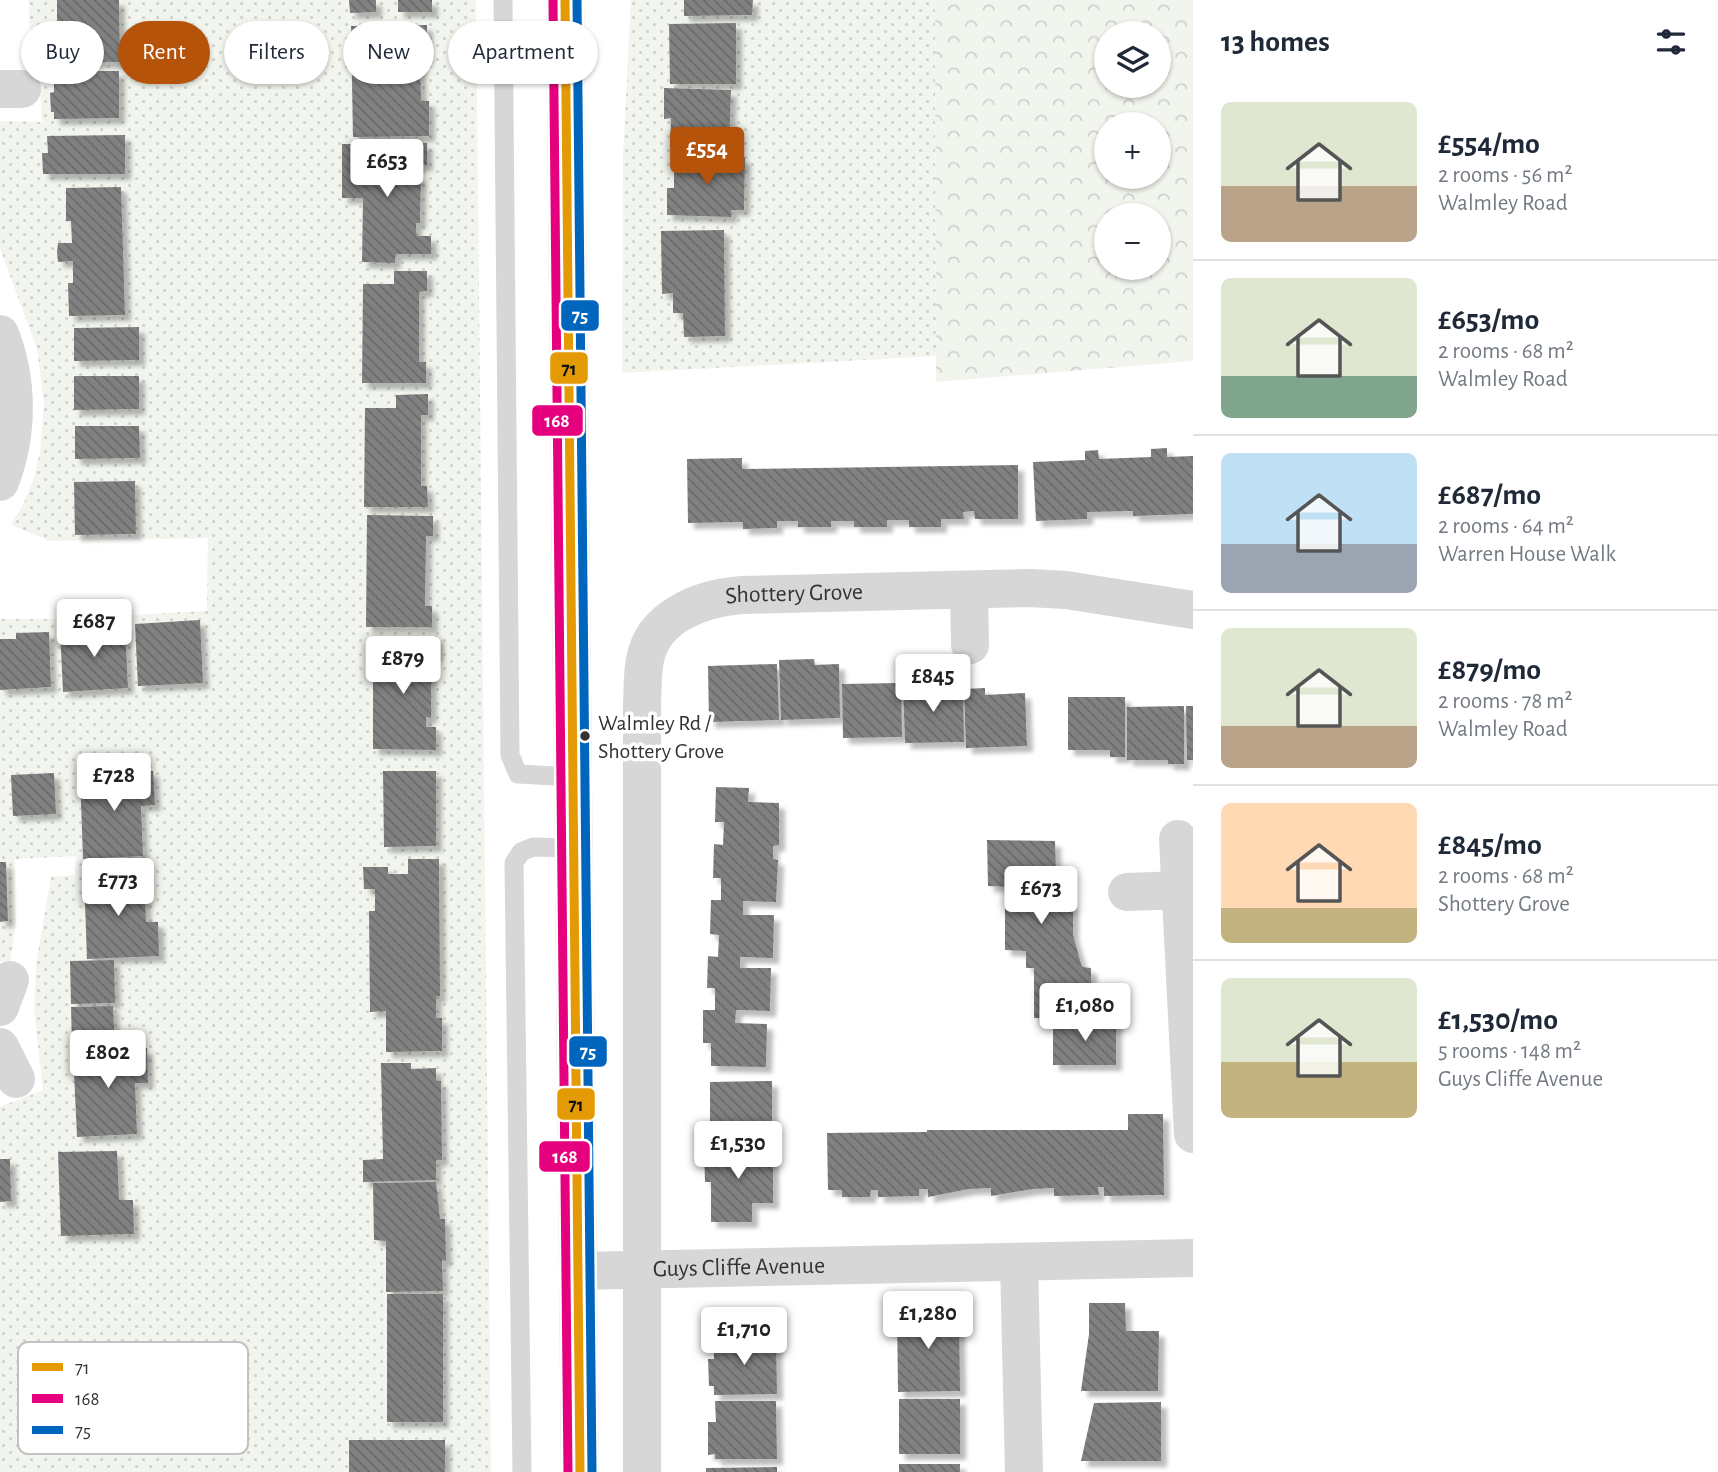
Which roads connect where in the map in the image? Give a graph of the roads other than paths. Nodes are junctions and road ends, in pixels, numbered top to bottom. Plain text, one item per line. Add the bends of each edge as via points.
1 (503, 0) edge
2 (565, 0) edge
3 (0, 334) edge
4 (0, 482) edge
5 (969, 590) junction
6 (1193, 610) edge
7 (970, 645) dead end
8 (573, 777) junction
9 (1178, 839) dead end
10 (574, 848) junction
11 (1181, 890) junction
12 (1127, 892) dead end
13 (1193, 1134) edge
14 (1193, 1258) edge
15 (1019, 1262) junction
16 (578, 1270) junction
17 (641, 1271) junction
18 (522, 1472) edge
19 (580, 1472) edge
20 (642, 1472) edge
21 (1024, 1472) edge

1 - 8 lane via 510,755 518,774
2 - 8 main road
3 - 4 street via 14,392 13,436
5 - 6 street, Shottery Grove via 1066,590
5 - 7 street
5 - 17 street, Shottery Grove via 742,595 709,600 673,617 656,635 645,657 641,728
8 - 10 main road
9 - 11 street
10 - 16 main road
10 - 18 lane via 533,847 521,852 514,863
11 - 12 street
11 - 13 street
14 - 15 street, Guys Cliffe Avenue
15 - 17 street, Guys Cliffe Avenue
15 - 21 street
16 - 17 street, Guys Cliffe Avenue
16 - 19 main road
17 - 20 street

